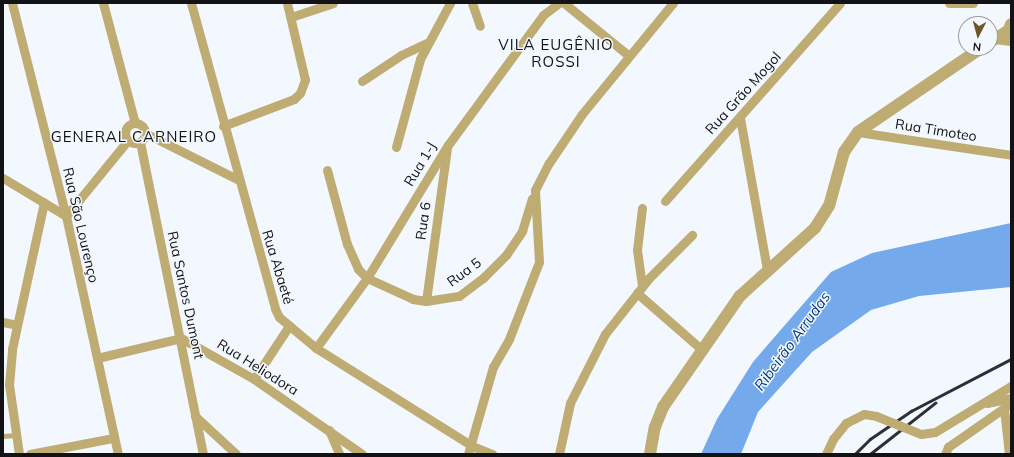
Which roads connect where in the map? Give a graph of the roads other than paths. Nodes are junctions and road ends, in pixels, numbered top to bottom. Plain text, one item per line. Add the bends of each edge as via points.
1 (12, 3) edge
2 (103, 3) edge
3 (191, 3) edge
4 (287, 3) edge
5 (333, 3) edge
6 (450, 3) edge
7 (472, 3) edge
8 (545, 3) edge
9 (558, 3) edge
10 (564, 3) edge
11 (673, 3) edge
12 (949, 3) edge
13 (973, 3) edge
14 (842, 4) edge
15 (544, 16) junction
16 (291, 17) junction
17 (1011, 24) edge
18 (480, 26) dead end
19 (998, 37) edge
20 (998, 41) edge
21 (1011, 41) edge
22 (429, 42) junction
23 (628, 55) junction
24 (969, 56) edge
25 (362, 81) dead end
26 (740, 118) junction
27 (135, 123) junction
28 (223, 126) junction
29 (858, 132) junction
30 (145, 133) junction
31 (128, 140) junction
32 (140, 142) junction
33 (448, 145) junction
34 (396, 147) dead end
35 (1011, 155) edge
36 (326, 170) dead end
37 (3, 178) edge
38 (239, 180) junction
39 (535, 190) junction
40 (665, 201) dead end
41 (44, 202) junction
42 (642, 208) dead end
43 (66, 216) junction
44 (692, 235) dead end
45 (767, 269) junction
46 (367, 278) junction
47 (640, 290) junction
48 (426, 301) junction
49 (3, 322) edge
50 (17, 325) junction
51 (289, 326) junction
52 (181, 338) junction
53 (316, 348) junction
54 (701, 349) junction
55 (97, 358) junction
56 (254, 379) junction
57 (1011, 386) edge
58 (1011, 398) edge
59 (999, 401) junction
60 (976, 406) junction
61 (1007, 406) edge
62 (195, 416) junction
63 (328, 429) junction
64 (16, 435) junction
65 (3, 436) edge
66 (113, 438) junction
67 (470, 450) edge
68 (19, 454) edge
69 (30, 454) edge
70 (118, 454) edge
71 (204, 454) edge
72 (236, 454) edge
73 (339, 454) edge
74 (362, 454) edge
75 (492, 454) edge
76 (559, 454) edge
77 (650, 454) edge
78 (826, 454) edge
79 (945, 454) edge
80 (1009, 454) edge

1 - 43 street, Rua São Lourenço
2 - 27 street
3 - 28 street, Rua Abaeté
4 - 16 street
5 - 16 street
6 - 22 street
7 - 18 street
8 - 15 street
9 - 15 street, Rua 1-J
10 - 23 street
11 - 23 street, Rua 5
12 - 13 street
14 - 26 street, Rua Grão Mogol
15 - 33 street, Rua 1-J
16 - 28 street via 305,80 300,93 294,99
17 - 19 street via 1009,30
20 - 21 street
22 - 25 street via 401,55
22 - 34 street via 420,59
23 - 39 street, Rua 5 via 548,163
24 - 29 street
26 - 40 street, Rua Grão Mogol
26 - 45 street
27 - 30 street via 141,125
27 - 31 street via 129,125 126,131
28 - 38 street, Rua Abaeté
29 - 35 street, Rua Timoteo
29 - 45 street via 844,152 829,206 815,228
30 - 32 street
30 - 38 street
31 - 32 street
31 - 43 street
32 - 52 street, Rua Santos Dumont
33 - 46 street, Rua 1-J
33 - 48 street, Rua 6
36 - 46 street via 347,244 358,269
37 - 41 street
38 - 51 street, Rua Abaeté via 275,309
39 - 48 street, Rua 5 via 522,231 506,255 483,278 459,296
39 - 67 street via 539,262 509,339 493,367
41 - 43 street
41 - 50 street
42 - 47 street via 637,250
43 - 55 street, Rua São Lourenço
44 - 47 street
45 - 54 street via 740,296
46 - 48 street, Rua 5
46 - 53 street, Rua 1-J
47 - 54 street
47 - 76 street via 605,334 582,375 570,403
49 - 50 street
50 - 64 street via 9,385
51 - 53 street, Rua Abaeté
51 - 56 street
52 - 55 street
52 - 56 street, Rua Heliodora
52 - 62 street, Rua Santos Dumont
53 - 67 street, Rua Abaeté
54 - 77 street via 663,408 655,427
55 - 66 street, Rua São Lourenço
56 - 63 street, Rua Heliodora
57 - 60 street
58 - 59 street
59 - 60 street
59 - 61 street
60 - 78 street, bridge via 935,432 921,434 876,416 864,414 846,423 833,439
61 - 79 street via 948,448
61 - 80 street
62 - 71 street, Rua Santos Dumont
62 - 72 street
63 - 73 street
63 - 74 street, Rua Heliodora
64 - 65 lane
64 - 68 street
66 - 69 street
66 - 70 street, Rua São Lourenço
67 - 75 street, Rua Abaeté

